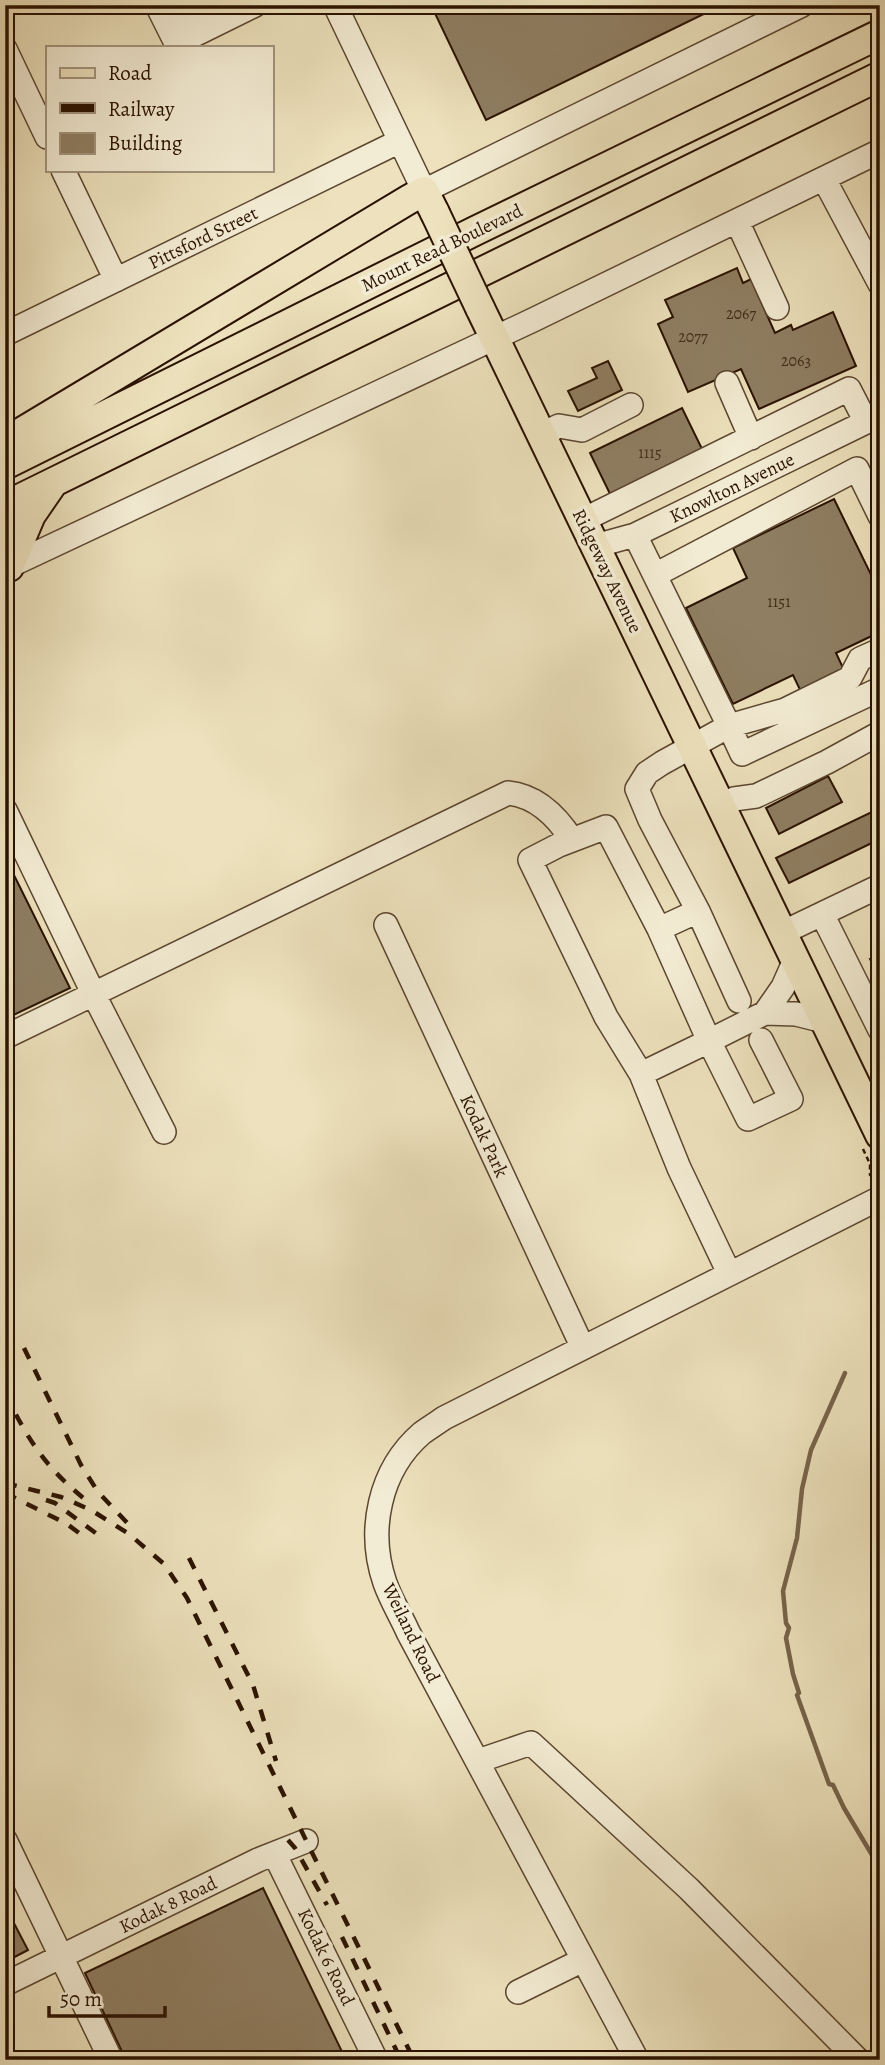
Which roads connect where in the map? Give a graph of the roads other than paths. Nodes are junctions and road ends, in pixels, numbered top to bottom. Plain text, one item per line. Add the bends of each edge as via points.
1 (216, 5) edge
2 (255, 5) edge
3 (335, 5) edge
4 (802, 5) edge
5 (158, 6) edge
6 (880, 34) edge
7 (174, 40) edge
8 (5, 50) edge
9 (880, 76) edge
10 (46, 135) edge
11 (400, 141) junction
12 (880, 151) edge
13 (64, 172) edge
14 (824, 178) junction
15 (430, 202) junction
16 (737, 221) junction
17 (116, 280) junction
18 (880, 284) edge
19 (777, 308) dead end
20 (5, 334) edge
21 (495, 338) junction
22 (727, 383) dead end
23 (631, 405) dead end
24 (542, 435) junction
25 (751, 438) junction
26 (5, 442) edge
27 (5, 465) edge
28 (53, 483) junction
29 (5, 506) edge
30 (880, 516) edge
31 (583, 520) junction
32 (635, 535) junction
33 (595, 546) junction
34 (6, 567) edge
35 (655, 575) junction
36 (880, 650) edge
37 (880, 689) edge
38 (729, 726) junction
39 (880, 733) edge
40 (692, 747) junction
41 (720, 805) junction
42 (5, 810) edge
43 (572, 840) junction
44 (880, 886) edge
45 (698, 911) junction
46 (822, 914) junction
47 (386, 925) dead end
48 (659, 929) junction
49 (782, 933) junction
50 (795, 960) junction
51 (94, 995) junction
52 (739, 1001) dead end
53 (765, 1013) junction
54 (824, 1021) junction
55 (880, 1031) edge
56 (5, 1037) edge
57 (761, 1040) dead end
58 (709, 1041) junction
59 (641, 1074) junction
60 (164, 1132) dead end
61 (880, 1135) edge
62 (880, 1198) edge
63 (729, 1273) junction
64 (582, 1346) junction
65 (478, 1761) junction
66 (5, 1840) edge
67 (306, 1840) dead end
68 (275, 1855) junction
69 (63, 1957) junction
70 (583, 1960) junction
71 (5, 1984) edge
72 (518, 1992) dead end
73 (111, 2060) edge
74 (376, 2060) edge
75 (637, 2060) edge
76 (858, 2060) edge

1 - 7 street
2 - 7 street
3 - 11 street, Ridgeway Avenue
4 - 15 street
5 - 7 street
6 - 27 main road, Mount Read Boulevard
8 - 10 street
9 - 28 main road, Mount Read Boulevard
11 - 15 street, Ridgeway Avenue
11 - 17 street, Pittsford Street
12 - 14 street
13 - 17 street
14 - 16 street
14 - 18 street
15 - 21 main road, Ridgeway Avenue, bridge
15 - 26 main road
16 - 19 street
16 - 21 street
17 - 20 street, Pittsford Street
21 - 24 main road, Ridgeway Avenue
21 - 34 street
22 - 25 street
23 - 24 street via 582,430 559,426
24 - 31 main road, Ridgeway Avenue
25 - 31 street
25 - 32 street, Knowlton Avenue via 849,390 866,422
28 - 29 main road, Mount Read Boulevard
28 - 34 main road via 31,514
30 - 35 street via 857,469
31 - 33 main road, Ridgeway Avenue
32 - 33 street, Knowlton Avenue
32 - 35 street
33 - 40 main road, Ridgeway Avenue
35 - 38 street
36 - 38 street via 860,659 850,678 785,710
37 - 38 street via 742,754
38 - 40 street
39 - 41 street via 756,796
40 - 41 main road, Ridgeway Avenue
40 - 45 street via 647,773 637,789
41 - 49 main road, Ridgeway Avenue
42 - 51 street
43 - 48 street via 606,827
43 - 51 street via 546,810 530,799 508,793
43 - 59 street via 530,860 606,1017
44 - 46 street
45 - 48 street
45 - 52 street
46 - 49 street
46 - 55 street
47 - 64 street, Kodak Park
48 - 58 street
49 - 50 main road, Ridgeway Avenue
50 - 53 street
50 - 54 main road, Ridgeway Avenue
51 - 56 street
51 - 60 street
53 - 54 street
53 - 58 street
54 - 61 main road, Ridgeway Avenue
57 - 58 street via 791,1099 748,1119
58 - 59 street
59 - 63 street
62 - 63 street, Weiland Road
63 - 64 street, Weiland Road
64 - 65 street, Weiland Road via 420,1434 381,1497 376,1548 386,1583
65 - 70 street, Weiland Road
65 - 76 street via 531,1744 689,1889
66 - 69 street
67 - 68 street, Kodak 8 Road
68 - 69 street, Kodak 8 Road
68 - 74 street, Kodak 6 Road
69 - 71 street
69 - 73 street
70 - 72 street
70 - 75 street, Weiland Road

